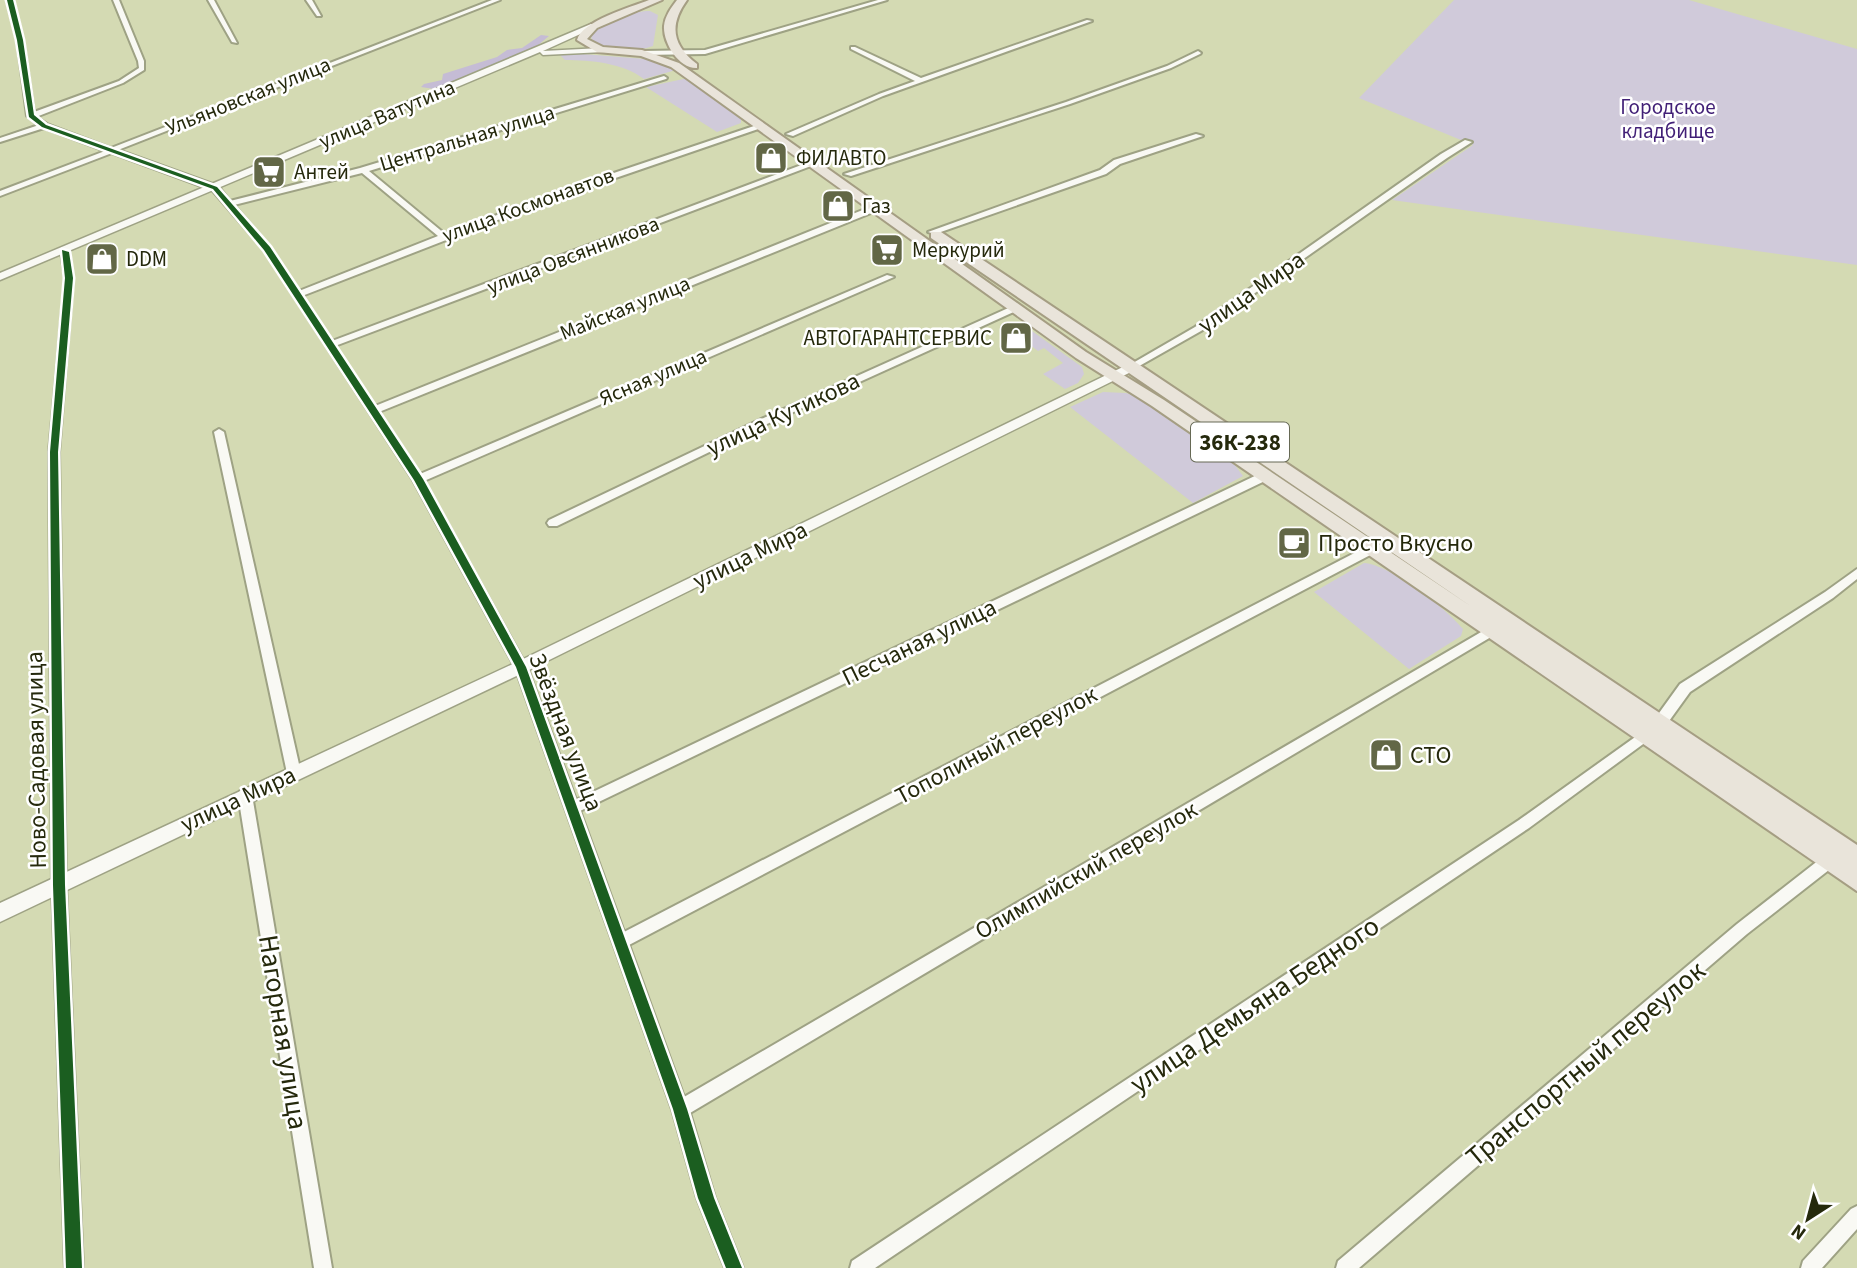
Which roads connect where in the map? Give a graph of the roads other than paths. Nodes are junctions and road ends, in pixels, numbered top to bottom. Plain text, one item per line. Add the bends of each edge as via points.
1 (10, 0) edge
2 (116, 0) edge
3 (211, 0) edge
4 (309, 0) edge
5 (497, 0) edge
6 (657, 0) edge
7 (682, 0) edge
8 (884, 0) edge
9 (628, 12) junction
10 (319, 16) dead end
11 (670, 16) junction
12 (1089, 21) dead end
13 (594, 26) junction
14 (235, 42) dead end
15 (672, 45) junction
16 (853, 48) dead end
17 (715, 49) junction
18 (601, 50) junction
19 (705, 52) junction
20 (642, 53) junction
21 (1198, 53) dead end
22 (520, 56) junction
23 (699, 71) junction
24 (664, 78) dead end
25 (921, 81) junction
26 (32, 116) junction
27 (44, 126) junction
28 (764, 126) junction
29 (790, 134) junction
30 (1199, 136) dead end
31 (0, 140) edge
32 (1468, 142) dead end
33 (110, 150) junction
34 (816, 163) junction
35 (363, 170) junction
36 (848, 174) junction
37 (215, 188) junction
38 (0, 194) edge
39 (228, 204) junction
40 (878, 208) junction
41 (932, 232) junction
42 (442, 236) junction
43 (65, 251) junction
44 (0, 277) edge
45 (890, 277) dead end
46 (297, 295) junction
47 (1015, 308) junction
48 (329, 345) junction
49 (1131, 368) junction
50 (1114, 376) junction
51 (372, 411) junction
52 (219, 432) dead end
53 (1265, 476) junction
54 (418, 479) junction
55 (553, 523) dead end
56 (1372, 549) junction
57 (1857, 573) edge
58 (1492, 631) junction
59 (521, 667) junction
60 (1652, 730) junction
61 (294, 773) junction
62 (245, 795) junction
63 (573, 808) junction
64 (1857, 858) edge
65 (1829, 861) junction
66 (1857, 880) edge
67 (59, 885) junction
68 (0, 913) edge
69 (621, 942) junction
70 (680, 1109) junction
71 (1857, 1214) edge
72 (74, 1268) edge
73 (323, 1268) edge
74 (734, 1268) edge
75 (859, 1268) edge
76 (1345, 1268) edge
77 (1810, 1268) edge

1 - 26 street
2 - 26 street via 142,69 121,82
3 - 14 street
4 - 10 street
5 - 33 street, Ульяновская улица
6 - 9 main road, улица Ватутина
7 - 11 main road
8 - 17 street
9 - 11 main road via 656,9
9 - 13 main road, улица Ватутина
11 - 15 main road
12 - 25 street
13 - 18 main road via 582,40
13 - 22 main road, улица Ватутина
15 - 17 street via 693,51
15 - 19 street
15 - 20 street
15 - 20 main road
15 - 23 main road, 36К-238
16 - 25 street
17 - 19 street
18 - 20 main road
18 - 22 main road
19 - 23 street via 695,62
20 - 28 main road via 675,65
21 - 36 street via 1080,98
22 - 37 main road, улица Ватутина
23 - 29 main road, 36К-238
24 - 35 street, Центральная улица
25 - 29 street
26 - 27 street
27 - 31 street
27 - 33 street
28 - 34 main road
28 - 42 street, улица Космонавтов
29 - 36 main road, 36К-238
30 - 41 street
32 - 49 street, улица Мира via 1198,330
33 - 37 street
33 - 38 street, Ульяновская улица
34 - 40 main road
34 - 48 street, улица Овсянникова
35 - 39 street, Центральная улица
35 - 42 street
36 - 41 main road, 36К-238
37 - 39 street, Звёздная улица
37 - 43 main road, улица Ватутина
39 - 46 street, Звёздная улица via 267,249
40 - 47 main road
40 - 51 street, Майская улица
41 - 49 main road, 36К-238
42 - 46 street, улица Космонавтов
43 - 44 main road, улица Ватутина
43 - 67 street, Ново-Садовая улица via 69,278 54,452
45 - 54 street, Ясная улица
46 - 48 street, Звёздная улица
47 - 50 main road
47 - 55 street, улица Кутикова
48 - 51 street, Звёздная улица
49 - 50 main road, улица Мира
49 - 60 main road, 36К-238
50 - 53 main road
50 - 59 main road, улица Мира
51 - 54 street, Звёздная улица
52 - 61 street
53 - 56 main road
53 - 63 street, Песчаная улица
54 - 59 street, Звёздная улица
56 - 58 main road
56 - 69 street, Тополиный переулок
57 - 60 street, улица Демьяна Бедного via 1685,688
58 - 60 main road
58 - 70 street, Олимпийский переулок
59 - 61 main road, улица Мира
59 - 63 street, Звёздная улица
60 - 64 main road, 36К-238
60 - 65 main road
60 - 75 street, улица Демьяна Бедного via 1524,824
61 - 62 main road, улица Мира
62 - 67 main road, улица Мира
62 - 73 street, Нагорная улица
63 - 69 street, Звёздная улица
65 - 66 main road
65 - 76 street, Транспортный переулок via 1742,929
67 - 68 main road, улица Мира
67 - 72 street, Ново-Садовая улица
69 - 70 street, Звёздная улица
70 - 74 street, Звёздная улица via 706,1198
71 - 77 street

